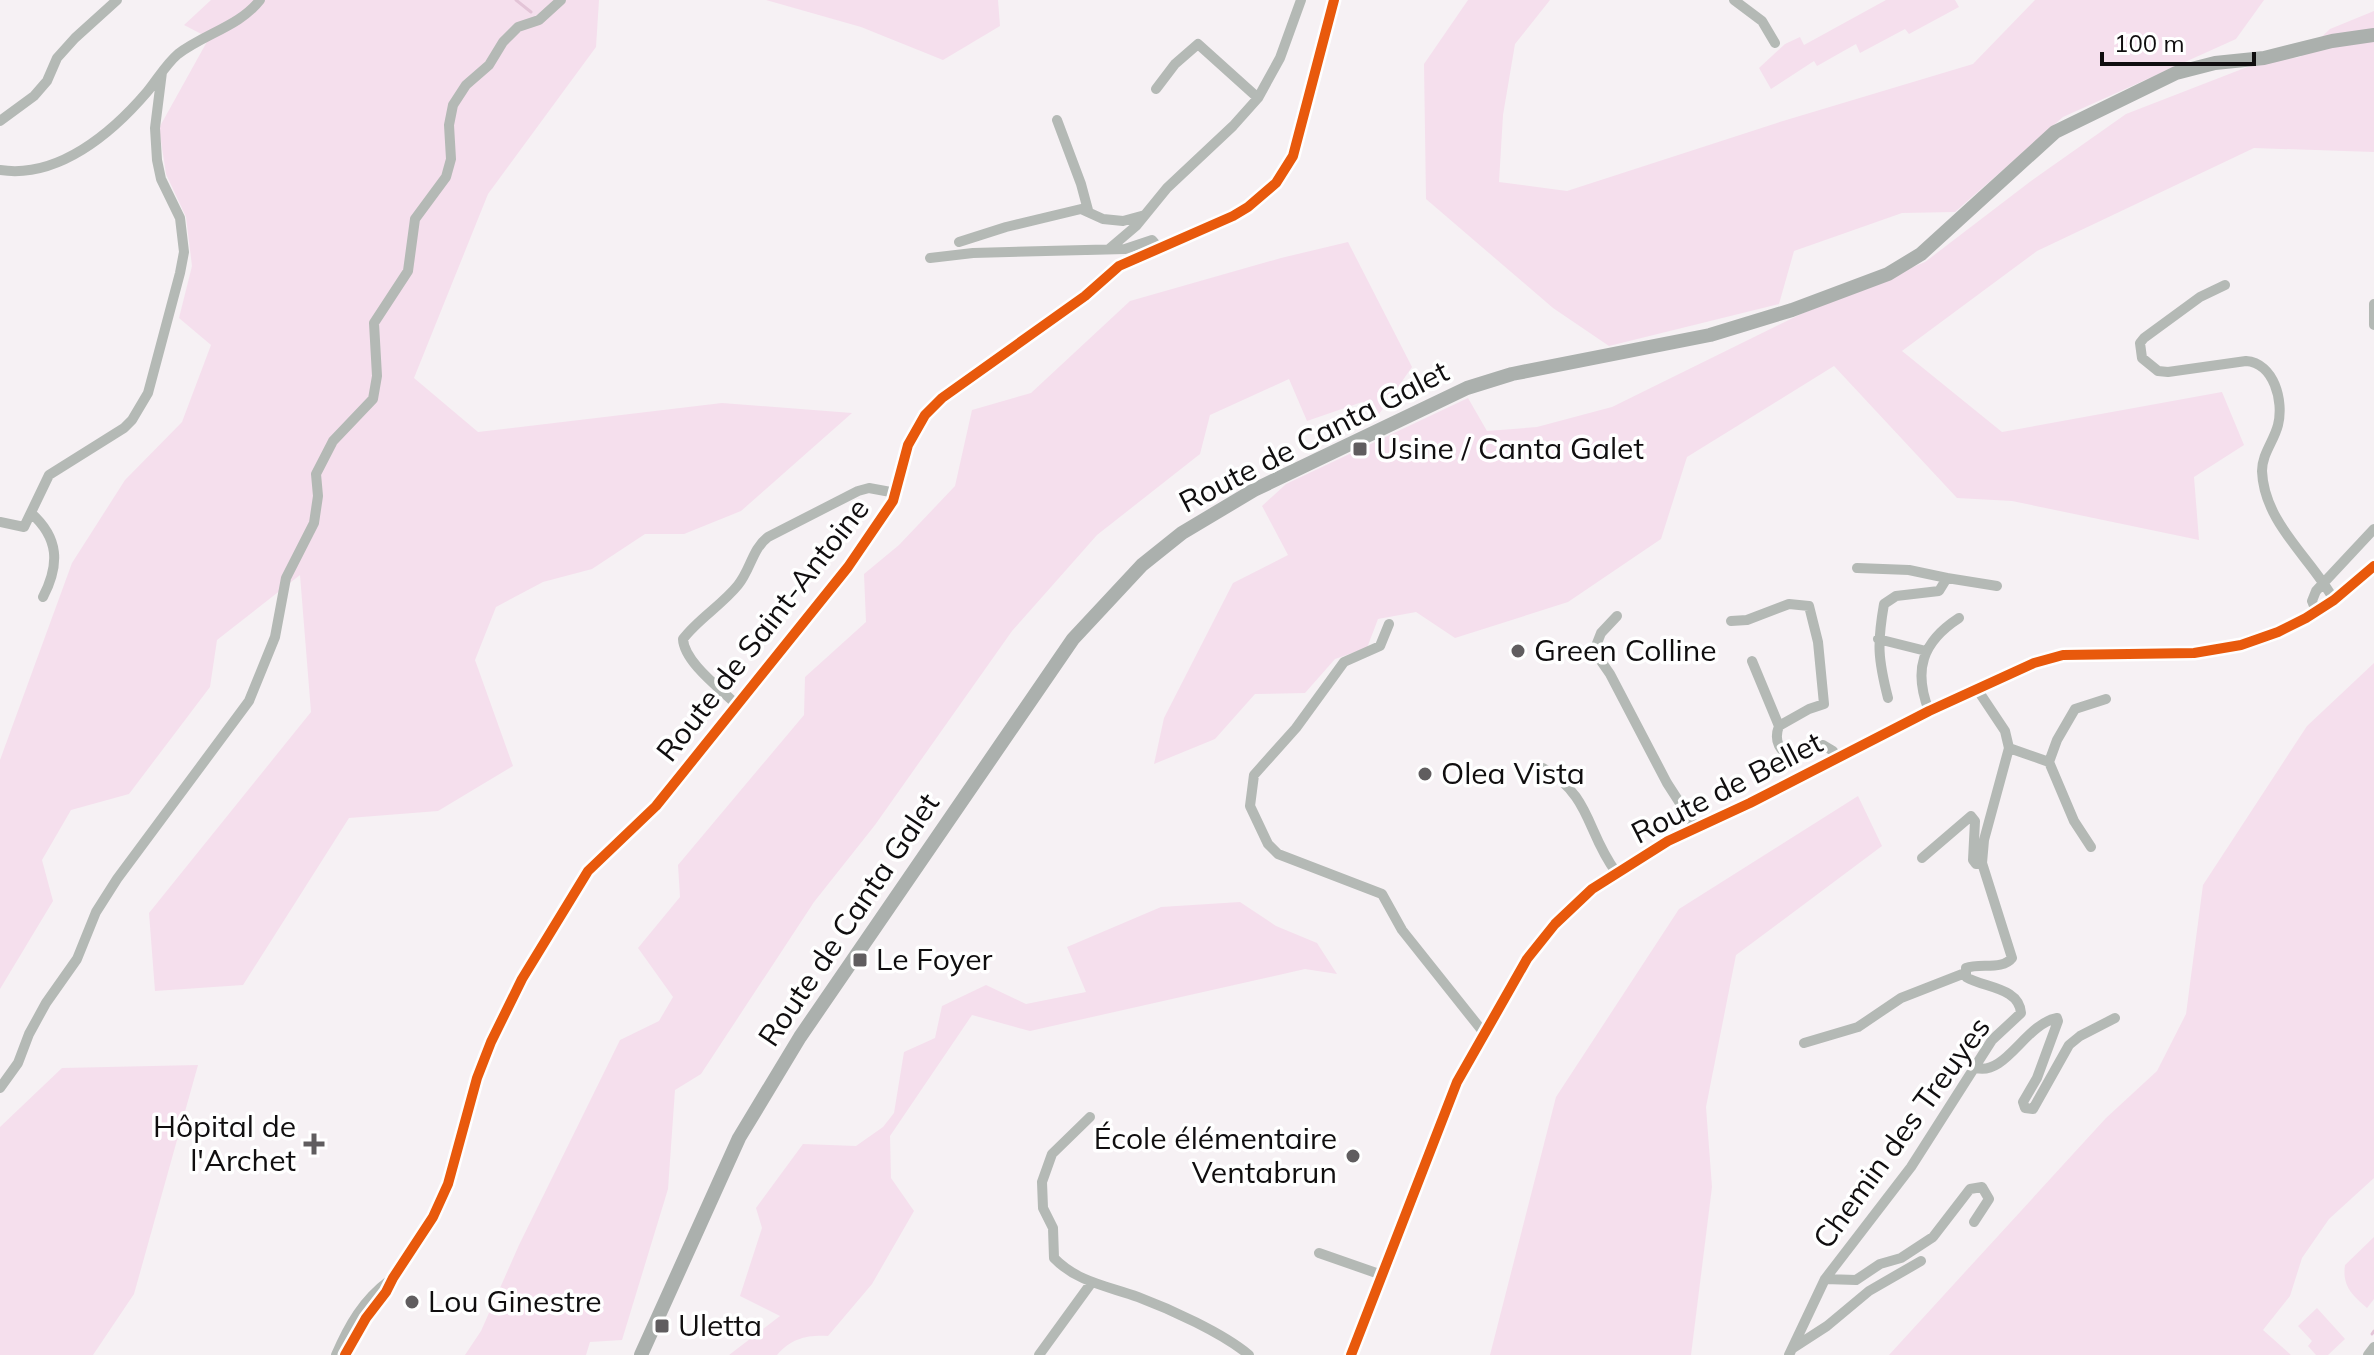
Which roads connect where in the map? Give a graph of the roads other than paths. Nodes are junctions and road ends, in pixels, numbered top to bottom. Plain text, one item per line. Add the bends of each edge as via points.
1 (117, 0) edge
2 (260, 0) edge
3 (561, 0) edge
4 (1301, 0) edge
5 (1334, 0) edge
6 (1734, 0) edge
7 (2374, 35) edge
8 (1775, 43) dead end
9 (162, 72) junction
10 (1156, 89) dead end
11 (1258, 98) junction
12 (1057, 120) dead end
13 (0, 121) edge
14 (0, 170) edge
15 (1088, 210) junction
16 (1150, 212) junction
17 (959, 242) dead end
18 (1158, 247) junction
19 (1109, 249) junction
20 (930, 258) dead end
21 (2225, 285) dead end
22 (2374, 304) edge
23 (2374, 325) edge
24 (896, 493) junction
25 (31, 513) junction
26 (0, 522) edge
27 (2374, 529) edge
28 (2374, 566) edge
29 (1857, 568) dead end
30 (1947, 578) junction
31 (2324, 582) junction
32 (1997, 586) dead end
33 (43, 597) dead end
34 (2334, 600) junction
35 (2316, 611) junction
36 (1617, 616) dead end
37 (1959, 618) dead end
38 (1731, 621) dead end
39 (1389, 624) dead end
40 (1878, 639) junction
41 (1926, 651) junction
42 (1752, 661) dead end
43 (1977, 689) junction
44 (1888, 698) dead end
45 (2106, 699) dead end
46 (737, 705) junction
47 (1929, 711) junction
48 (1779, 726) junction
49 (2009, 748) junction
50 (1837, 759) junction
51 (2049, 762) junction
52 (1543, 768) dead end
53 (1696, 828) junction
54 (2091, 847) dead end
55 (1922, 858) dead end
56 (1982, 863) junction
57 (1616, 872) junction
58 (1965, 973) junction
59 (2115, 1018) dead end
60 (1484, 1033) junction
61 (1804, 1043) dead end
62 (1976, 1068) junction
63 (0, 1088) edge
64 (1090, 1117) dead end
65 (1974, 1222) dead end
66 (1319, 1253) dead end
67 (1921, 1261) dead end
68 (1382, 1275) junction
69 (1825, 1279) junction
70 (1092, 1282) junction
71 (363, 1314) junction
72 (2374, 1347) edge
73 (1790, 1352) edge
74 (336, 1355) edge
75 (345, 1355) edge
76 (641, 1355) edge
77 (1039, 1355) edge
78 (1249, 1355) edge
79 (1351, 1355) edge
80 (2368, 1355) edge

1 - 13 street via 57,58 34,96
2 - 9 street via 250,13 192,43
3 - 63 street via 539,20 518,27 453,105 446,177 415,219 408,271 374,323 373,399 333,441 316,474 314,523 286,578 275,637 249,701 117,879 96,912 77,959 46,1003
4 - 11 street via 1280,58
5 - 18 street, Route de Saint-Antoine via 1286,169 1241,212
6 - 8 street via 1762,21
7 - 76 main road, Route de Canta Galet via 2176,73 2055,132 1921,254 1888,274 1710,335 1512,374 1467,388 1254,490 1182,533 1142,565 1073,639 800,1037 739,1138
9 - 14 street via 89,145 48,165
9 - 25 street via 157,160 180,218 184,252 148,393 129,424 49,475
10 - 11 street via 1198,44
11 - 16 street via 1167,188
12 - 15 street
15 - 16 street via 1103,219 1123,221
15 - 17 street
16 - 19 street
18 - 19 street via 1152,240
18 - 24 street, Route de Saint-Antoine via 1119,266 942,398 917,425
19 - 20 street
21 - 31 street via 2144,338 2142,358 2168,372 2246,361 2266,370 2280,414 2262,468 2265,490 2274,513
22 - 23 street
24 - 46 street, Route de Saint-Antoine via 848,567
24 - 46 street via 858,491 768,537 757,546 738,585 683,639 689,657
25 - 26 street via 24,527
25 - 33 street via 52,536 53,577
27 - 31 street
28 - 34 street, Route de Bellet
29 - 30 street
30 - 32 street
30 - 40 street via 1939,591 1896,596 1884,604
31 - 34 street
31 - 35 street via 2313,596
34 - 35 street, Route de Bellet
35 - 43 street, Route de Bellet via 2241,645 2194,653 2063,655
36 - 53 street via 1601,633 1594,651
37 - 41 street via 1942,629
38 - 48 street via 1789,604 1809,606 1824,704
39 - 60 street via 1380,646 1344,662 1254,775 1250,806 1278,854 1382,894 1402,930
40 - 41 street
40 - 44 street
41 - 47 street via 1920,672
42 - 48 street
43 - 47 street, Route de Bellet
43 - 49 street via 2005,731
45 - 51 street via 2075,709
46 - 71 street, Route de Saint-Antoine via 656,806 588,871 544,941 483,1061 442,1199 386,1292
47 - 50 street, Route de Bellet
48 - 50 street via 1776,736 1785,752 1795,755 1823,745
49 - 51 street
49 - 56 street, Chemin des Treuyes
50 - 53 street, Route de Bellet
51 - 54 street
52 - 57 street via 1578,797
53 - 57 street, Route de Bellet
55 - 56 street via 1971,816 1973,860
56 - 58 street, Chemin des Treuyes via 2012,958 2004,965 1971,966
57 - 60 street, Route de Bellet via 1575,904 1536,947
58 - 61 street via 1901,998 1858,1027
58 - 62 street, Chemin des Treuyes via 1974,982 2007,993 2021,1009 2019,1017 1992,1040
59 - 62 street via 2069,1045 2033,1109 2023,1102 2057,1018 2026,1036 1995,1066
60 - 68 street, Route de Bellet via 1448,1103
62 - 69 street, Chemin des Treuyes via 1911,1167
64 - 70 street via 1052,1154 1041,1187 1043,1208 1054,1231 1054,1258 1067,1271
65 - 69 street via 1989,1199 1982,1187 1970,1189 1933,1237 1901,1258 1856,1280
66 - 68 street
67 - 73 street via 1869,1291
68 - 79 street, Route de Bellet
69 - 73 street, Chemin des Treuyes
70 - 77 street
70 - 78 street via 1164,1308
71 - 74 street, Route de Saint-Antoine via 350,1323
71 - 75 street, Route de Saint-Antoine
72 - 80 street

